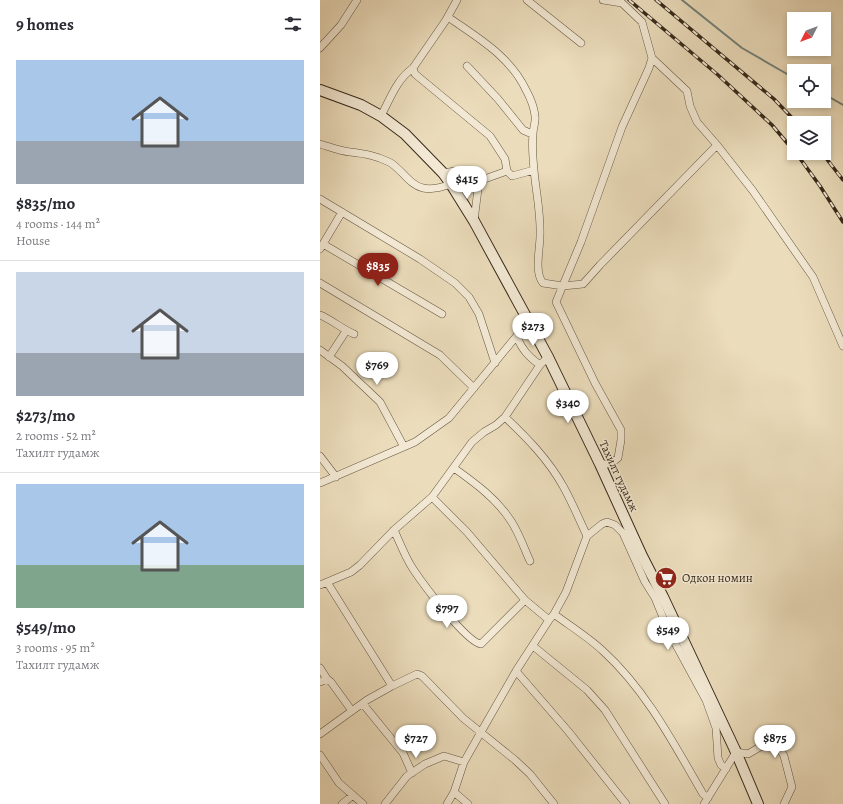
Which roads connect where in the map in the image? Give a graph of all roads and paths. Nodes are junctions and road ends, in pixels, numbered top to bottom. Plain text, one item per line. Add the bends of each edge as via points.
1 (357, 0) edge
2 (457, 0) edge
3 (527, 0) edge
4 (603, 0) edge
5 (448, 18) junction
6 (581, 43) dead end
7 (320, 48) edge
8 (652, 58) junction
9 (467, 66) dead end
10 (413, 68) junction
11 (320, 90) edge
12 (381, 116) junction
13 (532, 134) junction
14 (320, 144) edge
15 (717, 146) junction
16 (534, 170) junction
17 (507, 171) junction
18 (443, 173) junction
19 (479, 181) junction
20 (451, 184) junction
21 (320, 199) edge
22 (342, 212) junction
23 (474, 221) junction
24 (322, 247) edge
25 (320, 283) edge
26 (563, 286) junction
27 (320, 314) edge
28 (442, 314) dead end
29 (529, 321) junction
30 (346, 331) junction
31 (354, 334) dead end
32 (517, 337) junction
33 (843, 346) edge
34 (320, 350) edge
35 (329, 356) junction
36 (548, 357) junction
37 (495, 362) junction
38 (540, 365) junction
39 (474, 388) junction
40 (505, 417) junction
41 (404, 447) junction
42 (320, 456) edge
43 (600, 464) junction
44 (454, 468) junction
45 (336, 477) junction
46 (320, 483) edge
47 (432, 497) junction
48 (394, 530) junction
49 (587, 536) junction
50 (630, 539) junction
51 (530, 561) dead end
52 (324, 584) edge
53 (659, 597) junction
54 (525, 600) junction
55 (551, 617) junction
56 (533, 646) junction
57 (320, 668) edge
58 (516, 671) junction
59 (323, 681) edge
60 (392, 686) junction
61 (363, 704) junction
62 (352, 711) junction
63 (481, 732) junction
64 (320, 734) edge
65 (736, 752) junction
66 (320, 755) edge
67 (464, 762) junction
68 (726, 769) junction
69 (412, 773) junction
70 (454, 792) junction
71 (353, 795) junction
72 (706, 801) edge
73 (342, 804) edge
74 (363, 804) edge
75 (385, 804) edge
76 (446, 804) edge
77 (468, 804) edge
78 (554, 804) edge
79 (626, 804) edge
80 (665, 804) edge
81 (758, 804) edge
82 (784, 804) edge

1 - 7 street via 341,25
2 - 5 street
3 - 6 street
4 - 8 street via 622,4 642,22
5 - 10 street
5 - 13 street via 510,64 533,105 536,118
8 - 15 street via 686,91 697,122
8 - 26 street via 622,127
9 - 13 street via 523,130
10 - 12 street via 399,82
10 - 17 street via 415,74 490,136 505,159
11 - 12 main road, Тахилт гудамж via 361,105
12 - 18 main road, Тахилт гудамж via 405,134
13 - 16 street
14 - 20 street via 376,156 392,163 422,188 434,189
15 - 26 street via 583,284
15 - 33 street via 753,191 813,277
16 - 17 street via 512,176
16 - 26 street via 540,219 540,280 543,283
17 - 19 street
18 - 19 street via 455,171
18 - 20 main road, Тахилт гудамж
19 - 23 street
20 - 23 main road, Тахилт гудамж
21 - 22 street
22 - 24 street
22 - 37 street via 455,283 469,297 479,314
23 - 29 main road, Тахилт гудамж
24 - 28 street
25 - 39 street via 440,355
26 - 43 street via 556,302 620,430 618,458 610,464
27 - 30 street
29 - 32 street
29 - 36 main road, Тахилт гудамж
30 - 31 street
30 - 35 street
32 - 37 street
32 - 38 street via 521,348
34 - 35 street
35 - 41 street via 380,402
36 - 38 street
36 - 43 main road, Тахилт гудамж
37 - 39 street
38 - 40 street
39 - 41 street via 449,418
40 - 44 street via 472,442
40 - 49 street via 529,439 548,464
41 - 45 street
42 - 45 street
43 - 50 main road, Тахилт гудамж
44 - 47 street
44 - 51 street via 505,512
45 - 46 street
47 - 48 street
47 - 54 street via 467,532
48 - 52 street via 351,572
48 - 54 street via 412,568 459,628 477,644 481,644
49 - 50 street via 607,522 615,525
49 - 55 street via 566,592
50 - 53 main road, Тахилт гудамж
52 - 60 street
53 - 65 main road, Тахилт гудамж
53 - 68 street via 669,632 706,700 716,728 718,758
54 - 55 street
55 - 56 street
55 - 72 street via 602,651 633,684 666,731
56 - 58 street
56 - 80 street via 587,690 605,710
57 - 59 street
58 - 63 street
58 - 79 street
59 - 62 street via 331,682
60 - 61 street
60 - 63 street via 413,675 422,676
61 - 62 street
61 - 69 street via 403,753
62 - 64 street
63 - 67 street
63 - 78 street via 530,774
65 - 68 street
65 - 81 main road, Тахилт гудамж
65 - 82 street via 748,754 760,746 770,744 779,748 784,756 792,787
66 - 71 street via 339,783
67 - 69 street via 444,756
67 - 70 street
68 - 72 street
69 - 75 street
70 - 76 street
70 - 77 street
71 - 73 street
71 - 74 street

